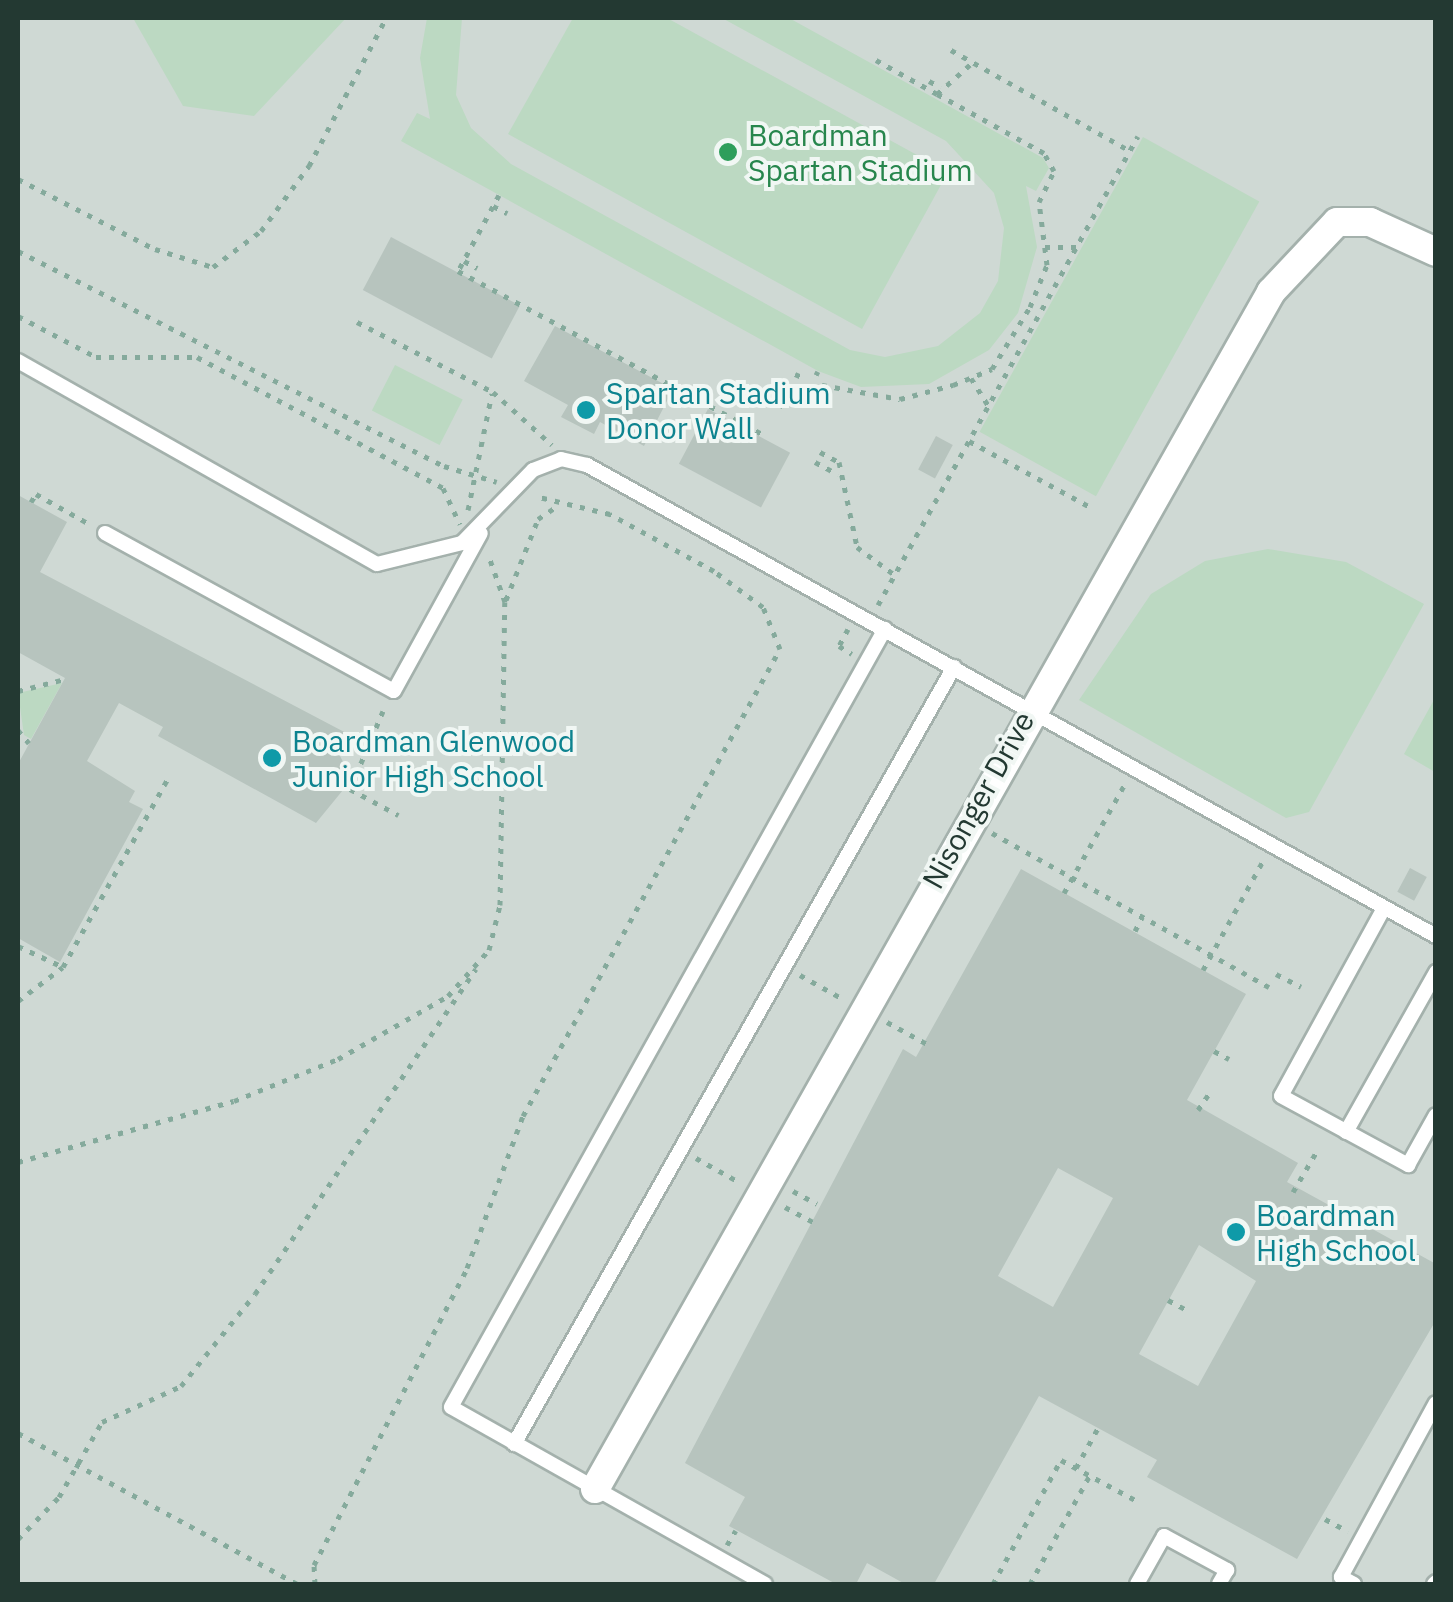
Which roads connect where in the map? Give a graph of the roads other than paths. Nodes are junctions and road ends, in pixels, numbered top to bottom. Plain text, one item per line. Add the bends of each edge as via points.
1 (1436, 252) edge
2 (18, 360) edge
3 (106, 533) road end
4 (470, 535) junction
5 (885, 629) junction
6 (954, 667) junction
7 (1028, 709) junction
8 (1384, 908) junction
9 (1436, 936) edge
10 (1436, 972) edge
11 (1436, 1115) edge
12 (1346, 1132) junction
13 (1436, 1403) edge
14 (514, 1444) junction
15 (595, 1490) junction
16 (765, 1584) edge
17 (1137, 1584) edge
18 (1219, 1584) edge
19 (1354, 1584) edge

1 - 7 street, Nisonger Drive via 1353,220 1303,248
2 - 4 lane via 377,564 413,562
3 - 4 lane via 394,691
4 - 5 lane via 513,488 560,459 587,465
5 - 6 lane
5 - 14 lane via 451,1408
6 - 7 lane
6 - 14 lane
7 - 8 lane
7 - 15 street, Nisonger Drive
8 - 9 lane
8 - 12 lane via 1281,1096
10 - 12 lane
11 - 12 lane via 1408,1165
13 - 19 lane via 1341,1577
14 - 15 lane
15 - 16 lane
17 - 18 lane via 1164,1536 1227,1570

